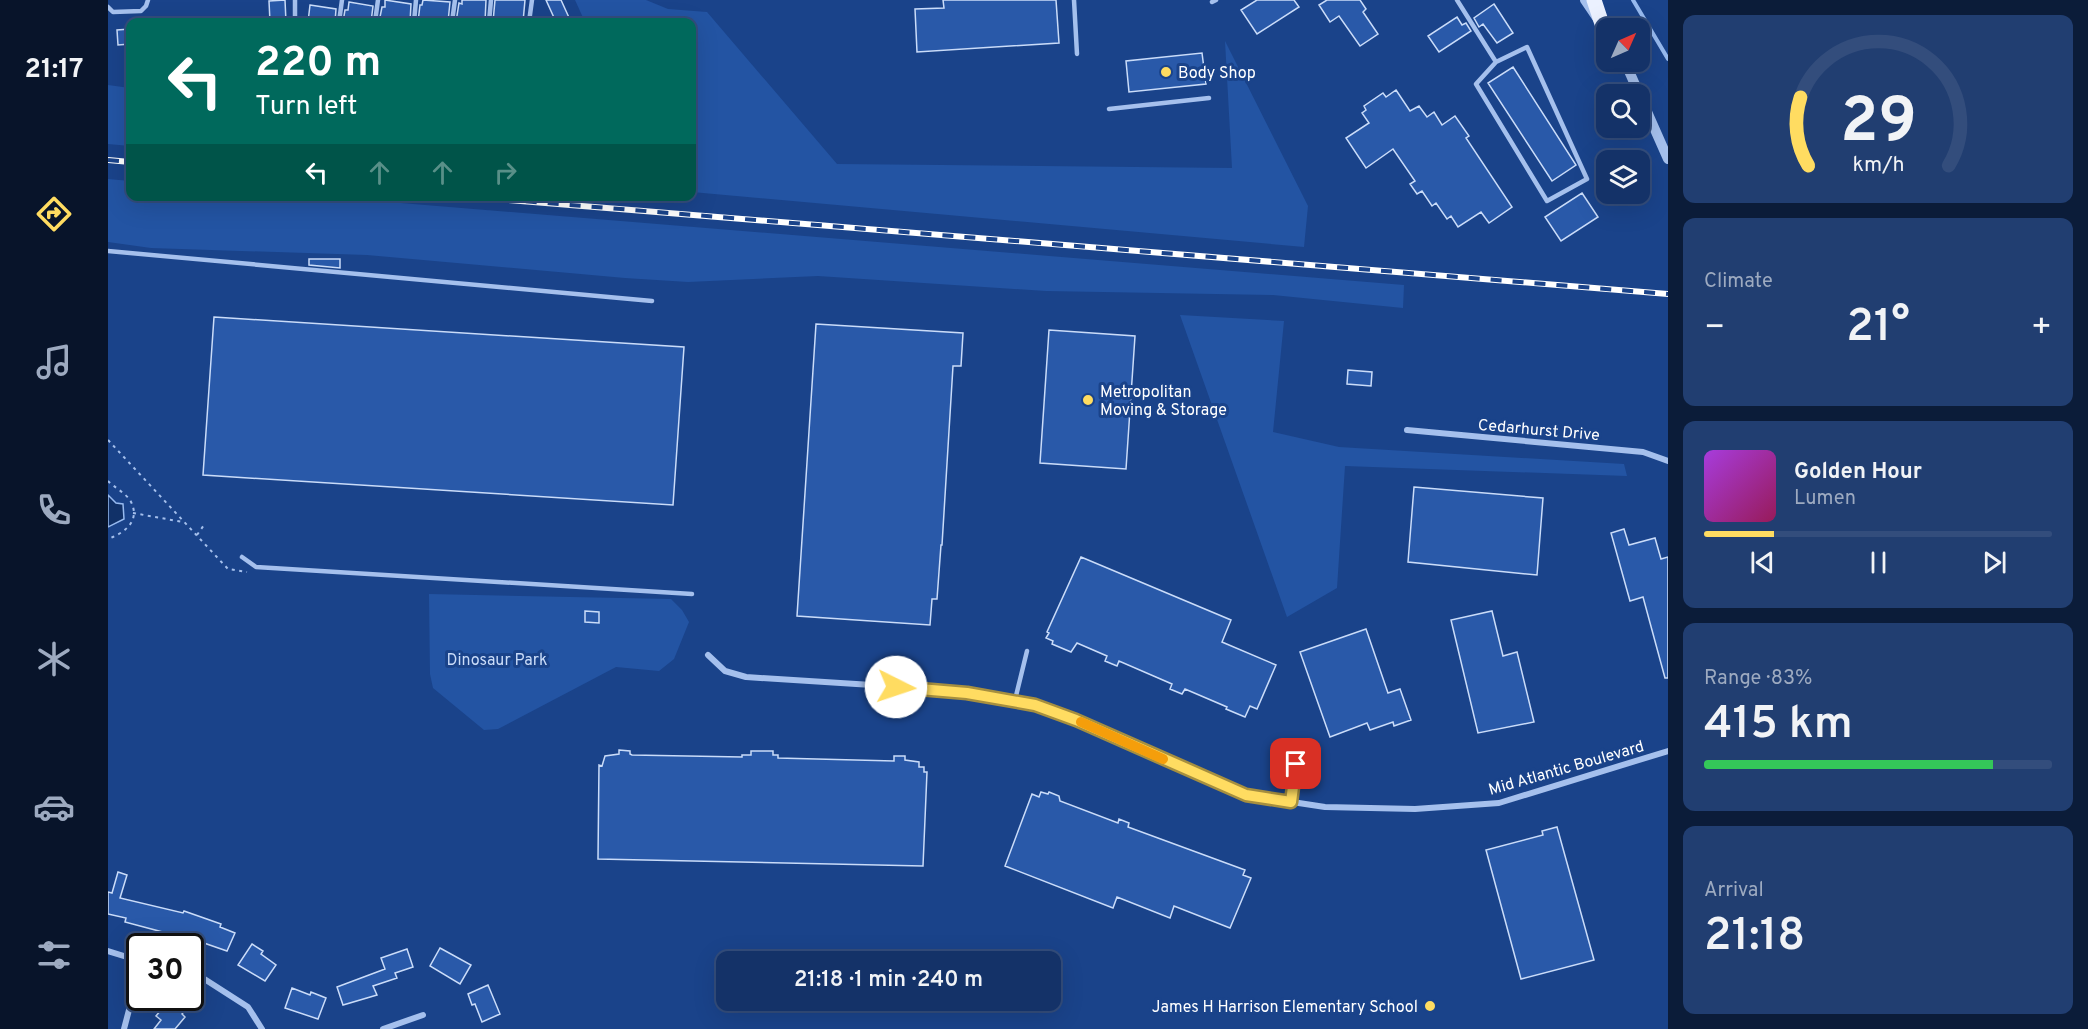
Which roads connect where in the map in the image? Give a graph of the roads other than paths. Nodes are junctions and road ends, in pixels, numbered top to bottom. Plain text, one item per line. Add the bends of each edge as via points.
1 (148, 0) edge
2 (295, 0) edge
3 (342, 0) edge
4 (378, 0) edge
5 (417, 0) edge
6 (455, 0) edge
7 (491, 0) edge
8 (532, 0) edge
9 (1074, 0) edge
10 (1457, 0) edge
11 (1585, 0) edge
12 (1594, 0) edge
13 (108, 7) edge
14 (295, 18) edge
15 (340, 18) edge
16 (376, 18) edge
17 (415, 18) edge
18 (453, 18) edge
19 (489, 18) edge
20 (530, 18) edge
21 (1597, 18) edge
22 (1600, 18) edge
23 (1077, 54) dead end
24 (1496, 62) junction
25 (1629, 72) edge
26 (1209, 98) dead end
27 (1109, 109) dead end
28 (1668, 159) edge
29 (108, 251) edge
30 (652, 301) dead end
31 (1407, 430) dead end
32 (1668, 460) edge
33 (243, 557) dead end
34 (692, 594) dead end
35 (1028, 651) dead end
36 (708, 656) dead end
37 (1015, 700) junction
38 (1668, 751) edge
39 (1296, 764) dead end
40 (1291, 802) junction
41 (108, 951) edge
42 (126, 957) edge
43 (204, 979) edge
44 (129, 1011) edge
45 (423, 1015) dead end
46 (124, 1029) edge
47 (262, 1029) edge
48 (383, 1029) edge

1 - 13 lane via 141,11 113,12
2 - 14 lane
3 - 15 lane
4 - 16 lane
5 - 17 lane
6 - 18 lane
7 - 19 lane
8 - 20 lane
9 - 23 lane
10 - 24 lane
11 - 21 street
12 - 22 main road
24 - 24 lane via 1527,47 1587,179 1547,201 1476,84
25 - 28 street
26 - 27 lane
29 - 30 lane
31 - 32 street, Cedarhurst Drive via 1643,452
33 - 34 lane via 256,567
35 - 37 lane
36 - 37 street, Mid Atlantic Boulevard via 725,671 746,677 919,688
37 - 40 street, Mid Atlantic Boulevard via 1076,720 1246,795
38 - 40 street, Mid Atlantic Boulevard via 1499,803 1415,809 1325,807
39 - 40 lane
41 - 42 street
43 - 47 street via 248,1008
44 - 46 street
45 - 48 street

